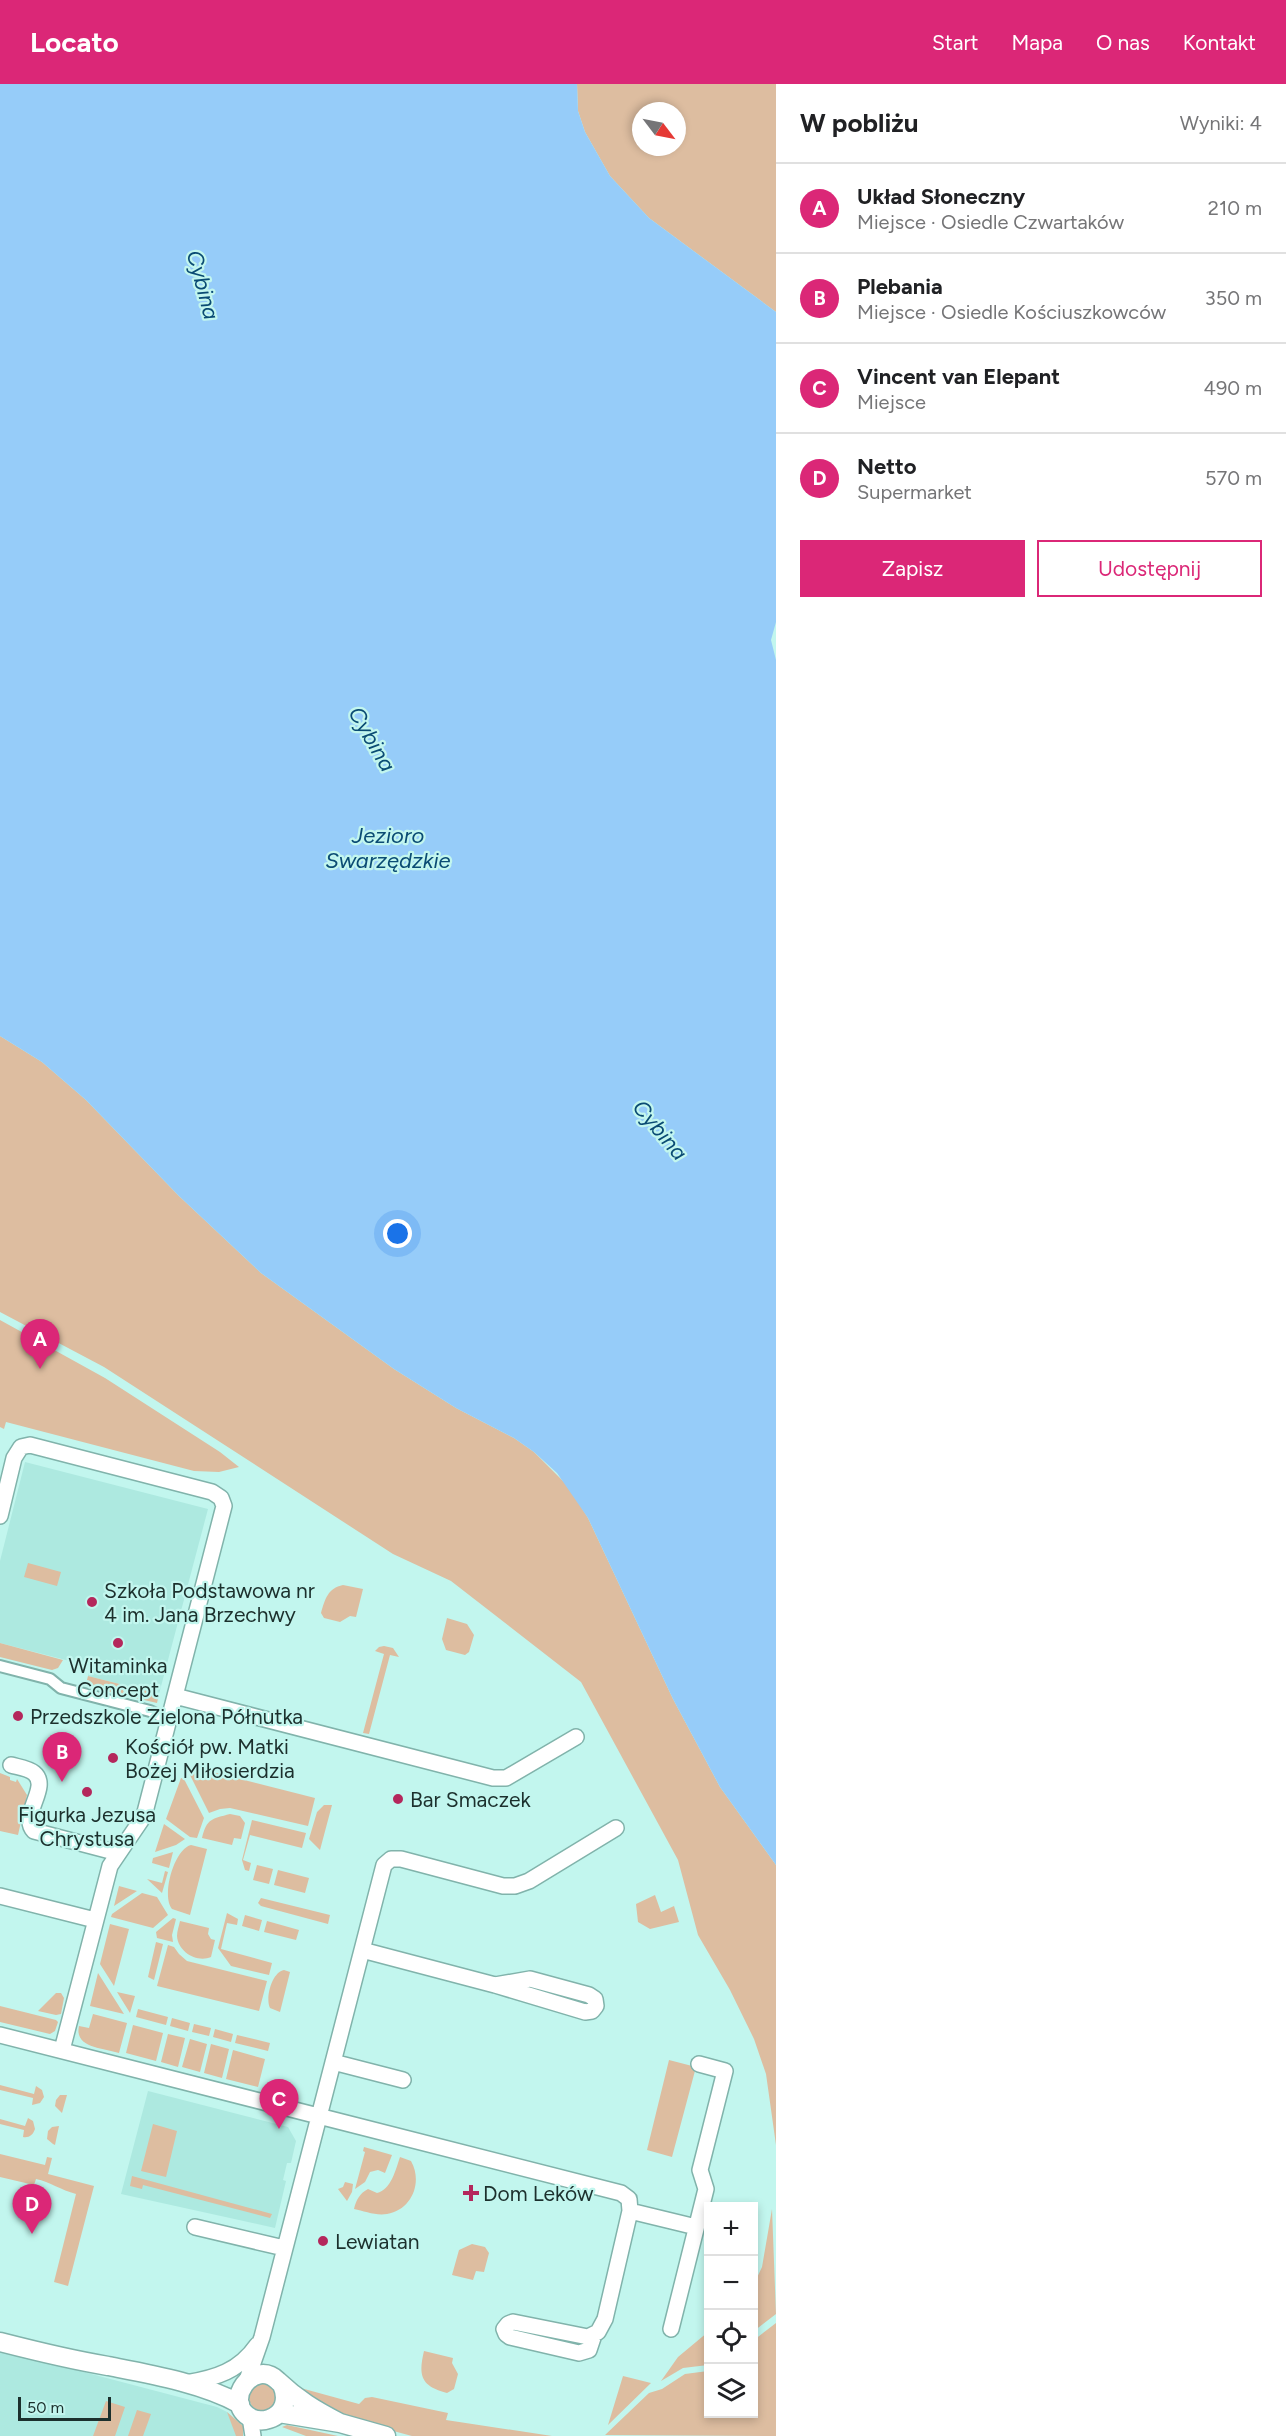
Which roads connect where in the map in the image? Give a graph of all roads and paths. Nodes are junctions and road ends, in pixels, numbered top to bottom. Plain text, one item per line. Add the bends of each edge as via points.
1 (0, 1515) edge
2 (0, 1666) edge
3 (175, 1696) junction
4 (169, 1720) junction
5 (576, 1737) dead end
6 (11, 1765) dead end
7 (616, 1828) dead end
8 (118, 1853) junction
9 (0, 1896) edge
10 (95, 1920) junction
11 (362, 1950) junction
12 (495, 1985) junction
13 (0, 2035) edge
14 (62, 2050) junction
15 (333, 2062) junction
16 (699, 2064) dead end
17 (403, 2080) dead end
18 (319, 2116) junction
19 (630, 2211) junction
20 (195, 2227) dead end
21 (696, 2227) junction
22 (284, 2248) junction
23 (670, 2329) dead end
24 (0, 2330) edge
25 (594, 2335) junction
26 (262, 2337) junction
27 (0, 2342) edge
28 (130, 2369) junction
29 (247, 2380) junction
30 (278, 2381) junction
31 (184, 2383) junction
32 (245, 2410) junction
33 (274, 2416) junction
34 (340, 2422) junction
35 (253, 2436) edge
36 (260, 2436) edge
37 (386, 2436) edge

1 - 3 street via 16,1455 21,1447 33,1445 212,1492 221,1498 224,1511
2 - 4 street
3 - 4 street
3 - 5 street via 493,1778 506,1778
4 - 8 street via 144,1816
6 - 8 street via 32,1771 38,1778 29,1823 34,1831
7 - 11 street via 515,1886 401,1858 388,1860 380,1871
8 - 10 street via 110,1866
9 - 10 street
10 - 14 street
11 - 12 street
11 - 15 street
12 - 12 street via 585,2012 592,2011 597,2002 591,1996 530,1979
13 - 14 street
14 - 18 street
15 - 17 street
15 - 18 street
16 - 21 street via 725,2071 701,2168 706,2187
18 - 19 street via 615,2190 629,2199
18 - 22 street
19 - 21 street
19 - 25 street via 605,2319
20 - 22 street
21 - 23 street
22 - 26 street
24 - 28 street via 100,2356
25 - 25 street via 585,2337 513,2322 504,2329 510,2337 581,2353 590,2348
26 - 29 street
26 - 30 street via 266,2365
26 - 31 street via 246,2359 229,2372
27 - 28 street
28 - 31 street
29 - 30 street via 262,2374
29 - 31 street via 229,2384
29 - 32 street via 240,2391
30 - 33 street via 285,2400
30 - 34 street via 300,2402
31 - 32 street
32 - 33 street via 259,2420
32 - 35 street
33 - 34 street
33 - 36 street
34 - 37 street

